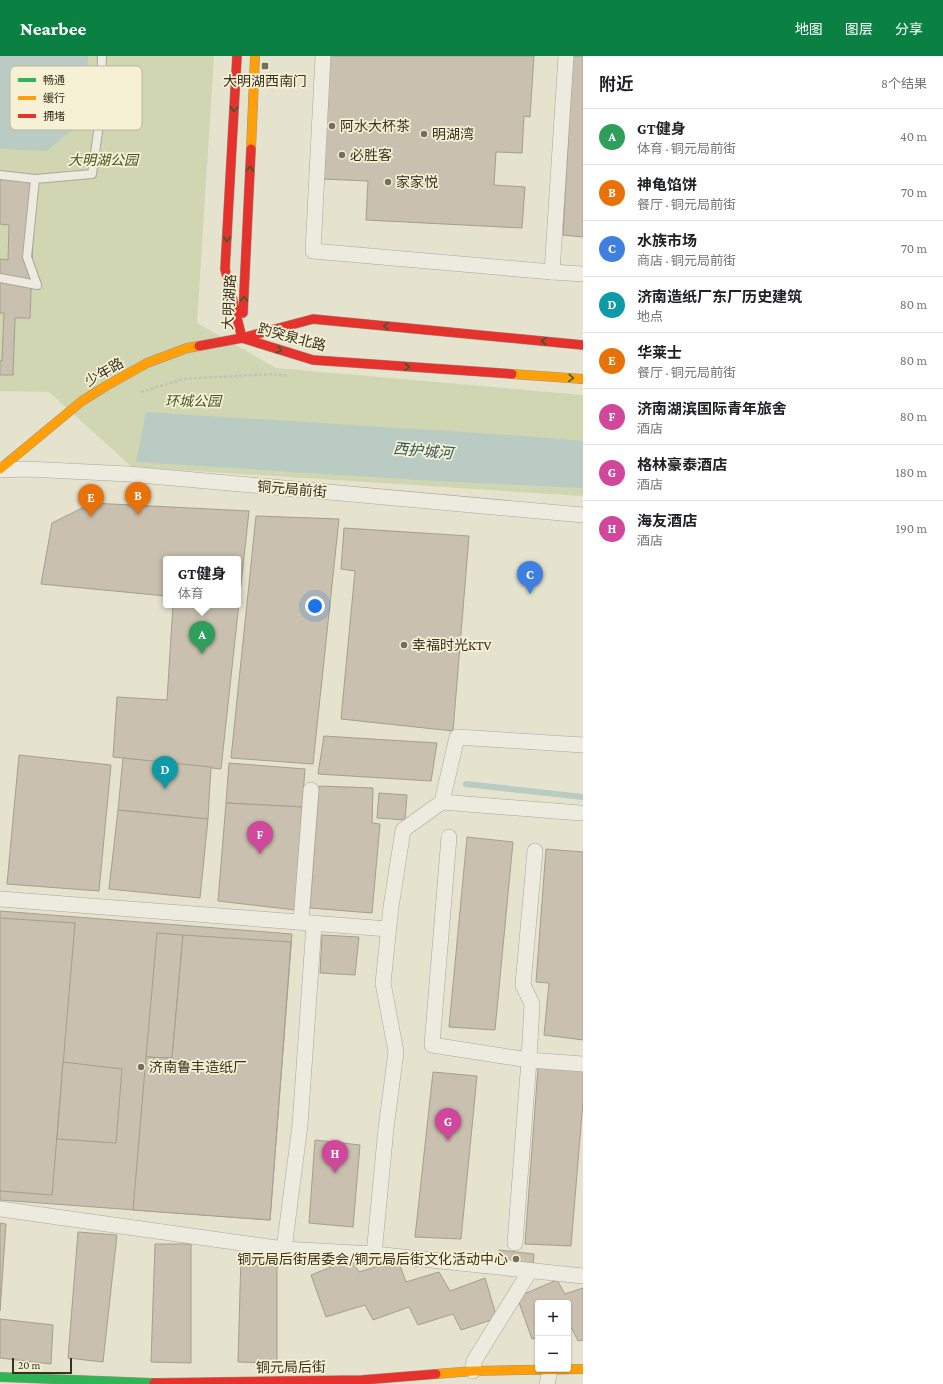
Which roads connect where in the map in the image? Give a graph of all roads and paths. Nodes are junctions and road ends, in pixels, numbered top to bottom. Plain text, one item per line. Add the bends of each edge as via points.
1 (102, 56) edge
2 (237, 56) edge
3 (255, 56) edge
4 (324, 56) edge
5 (566, 56) edge
6 (102, 66) edge
7 (98, 130) edge
8 (0, 175) edge
9 (35, 179) junction
10 (552, 272) junction
11 (583, 274) edge
12 (0, 278) edge
13 (242, 338) junction
14 (583, 345) edge
15 (291, 376) dead end
16 (583, 379) edge
17 (139, 393) dead end
18 (0, 469) edge
19 (583, 515) edge
20 (583, 745) edge
21 (311, 790) dead end
22 (442, 802) junction
23 (580, 813) dead end
24 (449, 837) dead end
25 (535, 851) dead end
26 (0, 899) edge
27 (307, 923) junction
28 (388, 929) junction
29 (529, 1060) junction
30 (583, 1064) edge
31 (0, 1209) edge
32 (515, 1243) dead end
33 (284, 1249) junction
34 (374, 1254) junction
35 (530, 1271) junction
36 (583, 1276) edge
37 (583, 1369) edge
38 (473, 1372) junction
39 (0, 1377) edge
40 (549, 1377) edge
41 (362, 1382) edge

1 - 6 lane
2 -> 13 main road, 大明湖路 via 225,269
13 -> 3 main road, 大明湖路
4 - 10 street via 313,252
5 - 10 street
7 - 9 lane via 92,174
8 - 9 lane
9 - 12 lane via 26,257 36,285
10 - 11 street
14 -> 13 main road, 趵突泉北路 via 312,319
13 -> 16 main road, 趵突泉北路 via 313,360
13 - 18 main road, 少年路 via 187,348 147,363 82,401
15 - 17 path via 271,374 183,379
18 - 19 street, 铜元局前街 via 129,474
20 - 22 street via 456,737
21 - 27 street
22 - 23 street
22 - 28 street via 403,830
24 - 29 street via 432,1045
25 - 29 street via 523,985 532,1004
26 - 27 street
27 - 28 street
27 - 33 street via 300,1125
28 - 34 street via 383,984 396,1052
29 - 30 street
29 - 32 street
31 - 33 street
33 - 34 street
34 - 35 street
35 - 36 street
35 - 38 street via 474,1361
37 - 40 main road, 铜元局后街
38 - 40 main road, 铜元局后街
38 - 41 main road, 铜元局后街
39 - 41 main road, 铜元局后街 via 168,1384

